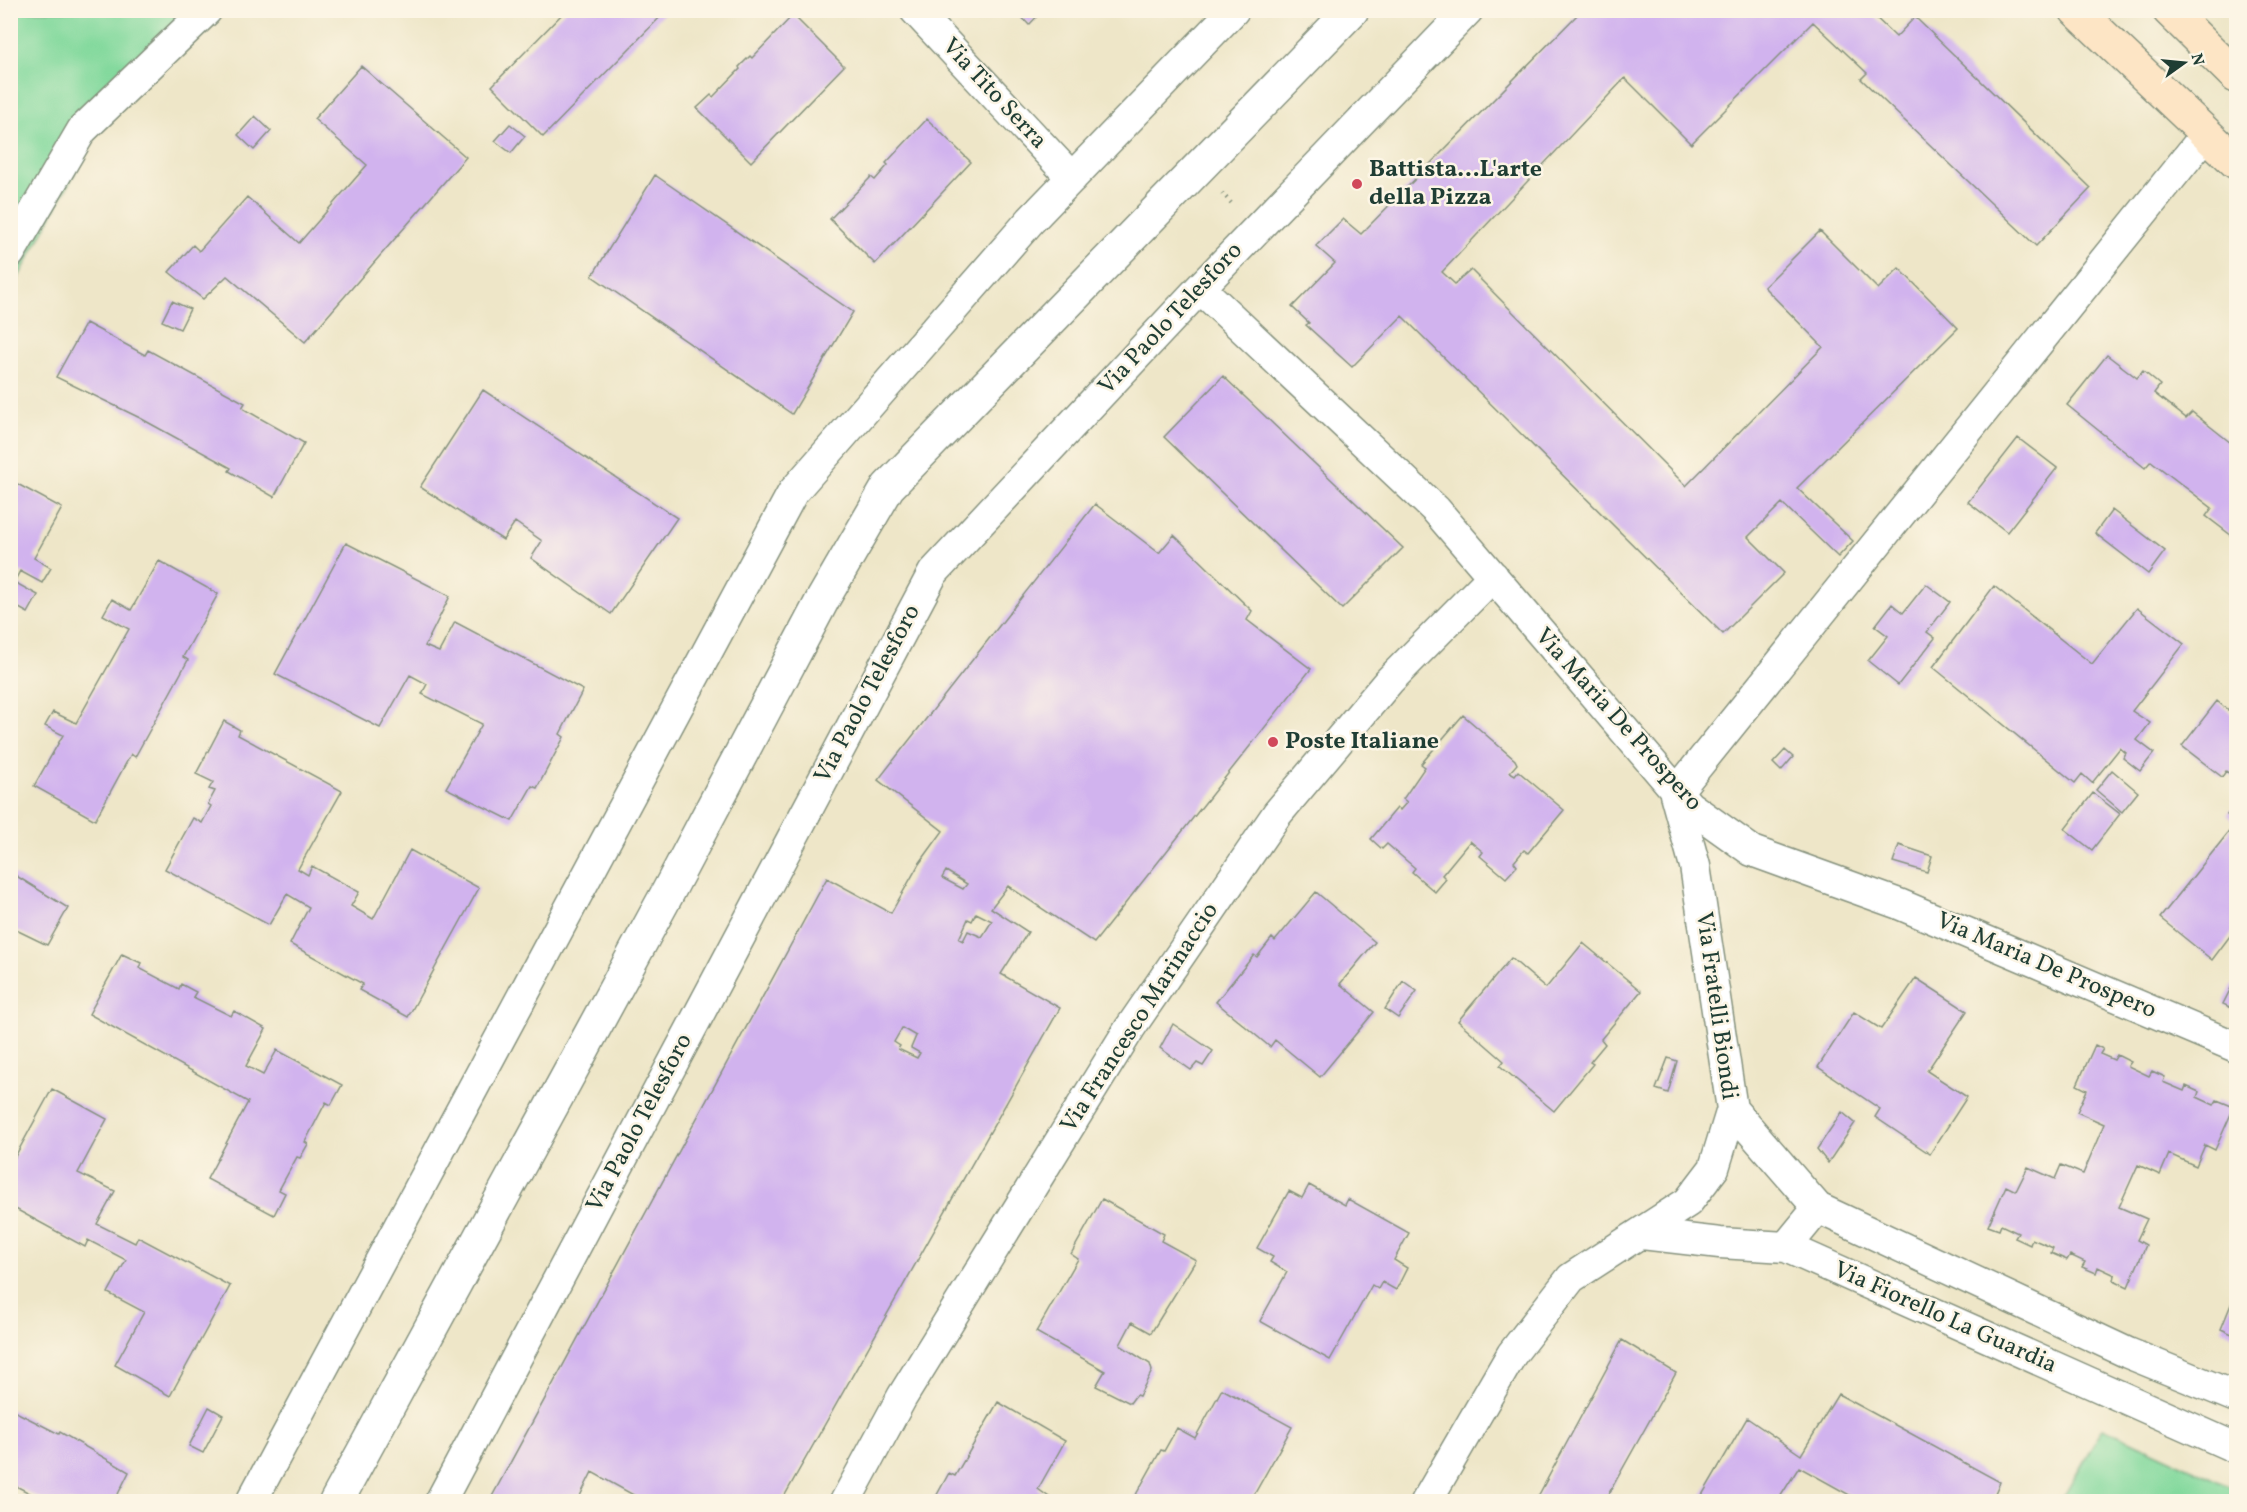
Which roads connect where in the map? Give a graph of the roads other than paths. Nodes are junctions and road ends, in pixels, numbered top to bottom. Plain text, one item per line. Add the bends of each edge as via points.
1 (207, 10) edge
2 (915, 10) edge
3 (1234, 10) edge
4 (1352, 10) edge
5 (1468, 10) edge
6 (2076, 10) edge
7 (2169, 10) edge
8 (2236, 76) edge
9 (2207, 133) junction
10 (2236, 162) edge
11 (1072, 178) junction
12 (10, 253) edge
13 (1200, 288) junction
14 (1493, 576) junction
15 (1677, 792) junction
16 (2236, 1047) edge
17 (1732, 1109) junction
18 (1818, 1208) junction
19 (1642, 1234) junction
20 (1786, 1246) junction
21 (2236, 1397) edge
22 (2236, 1448) edge
23 (251, 1502) edge
24 (336, 1502) edge
25 (440, 1502) edge
26 (845, 1502) edge
27 (1426, 1502) edge

1 - 12 street via 82,130
2 - 11 street, Via Tito Serra
3 - 11 street
4 - 24 street via 888,487
5 - 13 street, Via Paolo Telesforo
6 - 9 main road
7 - 8 main road
9 - 10 main road
9 - 15 street
11 - 23 street via 793,492
13 - 14 street, Via Maria De Prospero via 1436,510
13 - 25 street, Via Paolo Telesforo via 933,573
14 - 15 street, Via Maria De Prospero
14 - 26 street, Via Francesco Marinaccio via 1389,681 1277,814 1123,1038 902,1396
15 - 16 street, Via Maria De Prospero via 1689,806 1752,851 1899,904
15 - 17 street, Via Fratelli Biondi via 1695,866
17 - 18 street, Via Fiorello La Guardia
17 - 19 street, Via Fratelli Biondi via 1714,1168 1688,1202
18 - 20 street
18 - 21 street, Via Fiorello La Guardia via 2128,1353
19 - 20 street, Via Fiorello La Guardia
19 - 27 street, Via Fratelli Biondi via 1571,1278 1512,1354
20 - 22 street, Via Fiorello La Guardia

